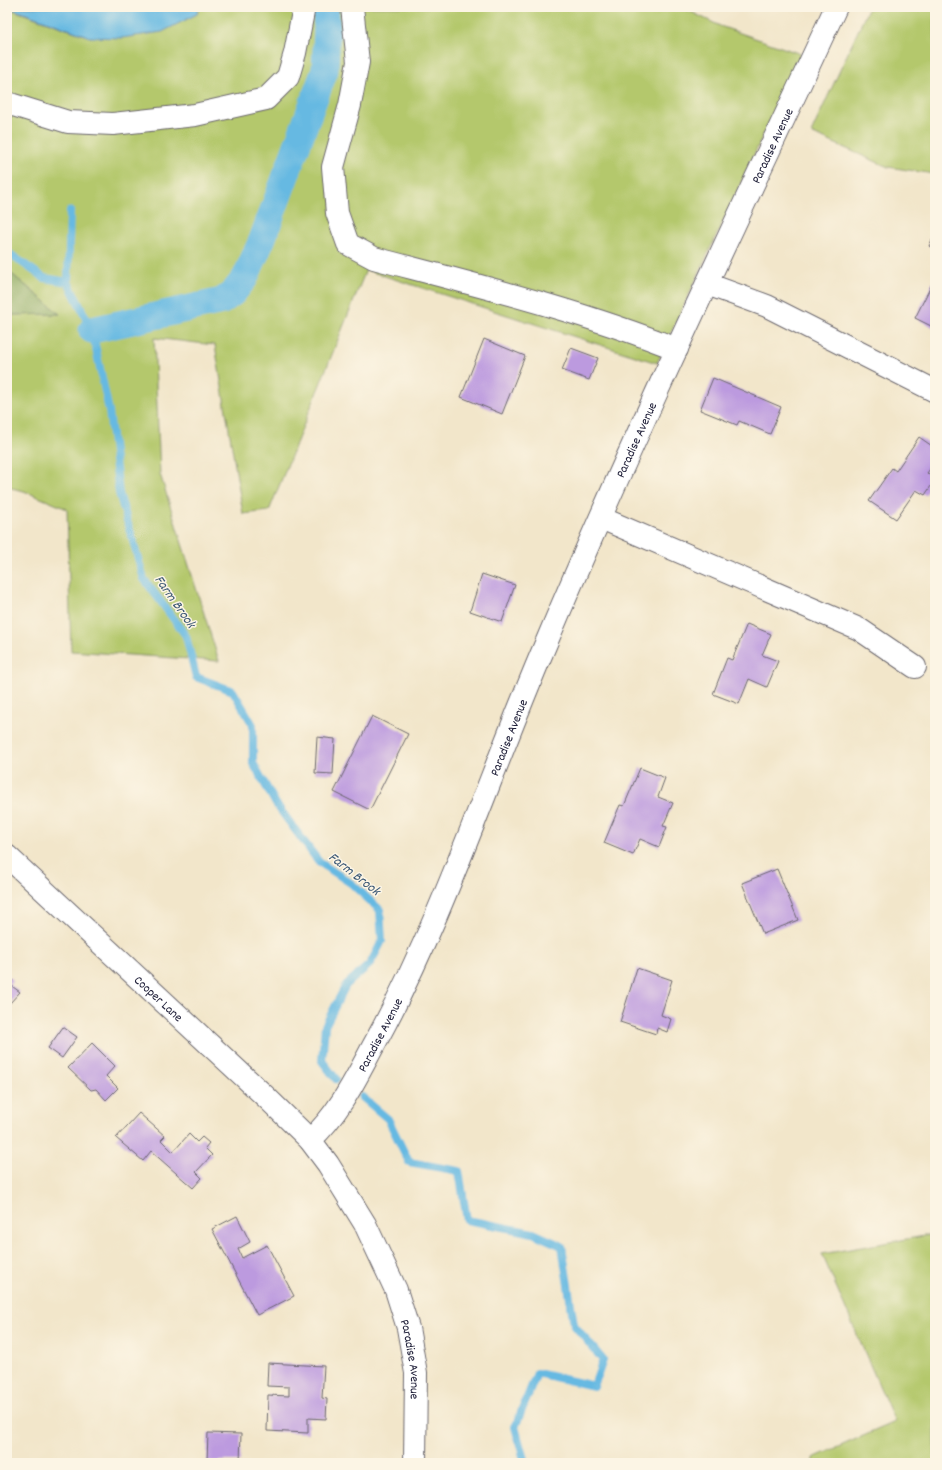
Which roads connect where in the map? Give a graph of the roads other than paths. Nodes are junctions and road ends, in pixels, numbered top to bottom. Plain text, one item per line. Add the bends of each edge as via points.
1 (304, 7) edge
2 (352, 7) edge
3 (836, 7) edge
4 (7, 103) edge
5 (707, 284) junction
6 (677, 349) junction
7 (935, 392) edge
8 (601, 518) junction
9 (915, 667) dead end
10 (7, 856) edge
11 (310, 1140) junction
12 (415, 1463) edge

1 - 4 street via 288,77 266,99 195,114 113,124 68,122
2 - 6 street via 358,62 350,105 333,167 337,213 348,244 374,258 558,307 633,331
3 - 5 street, Paradise Avenue
5 - 6 street, Paradise Avenue
5 - 7 street via 767,306
6 - 8 street, Paradise Avenue
8 - 9 street via 859,629
8 - 11 street, Paradise Avenue via 542,652 439,911 392,1012 334,1115
10 - 11 street, Cooper Lane
11 - 12 street, Paradise Avenue via 332,1169 361,1218 396,1290 408,1328 416,1373

